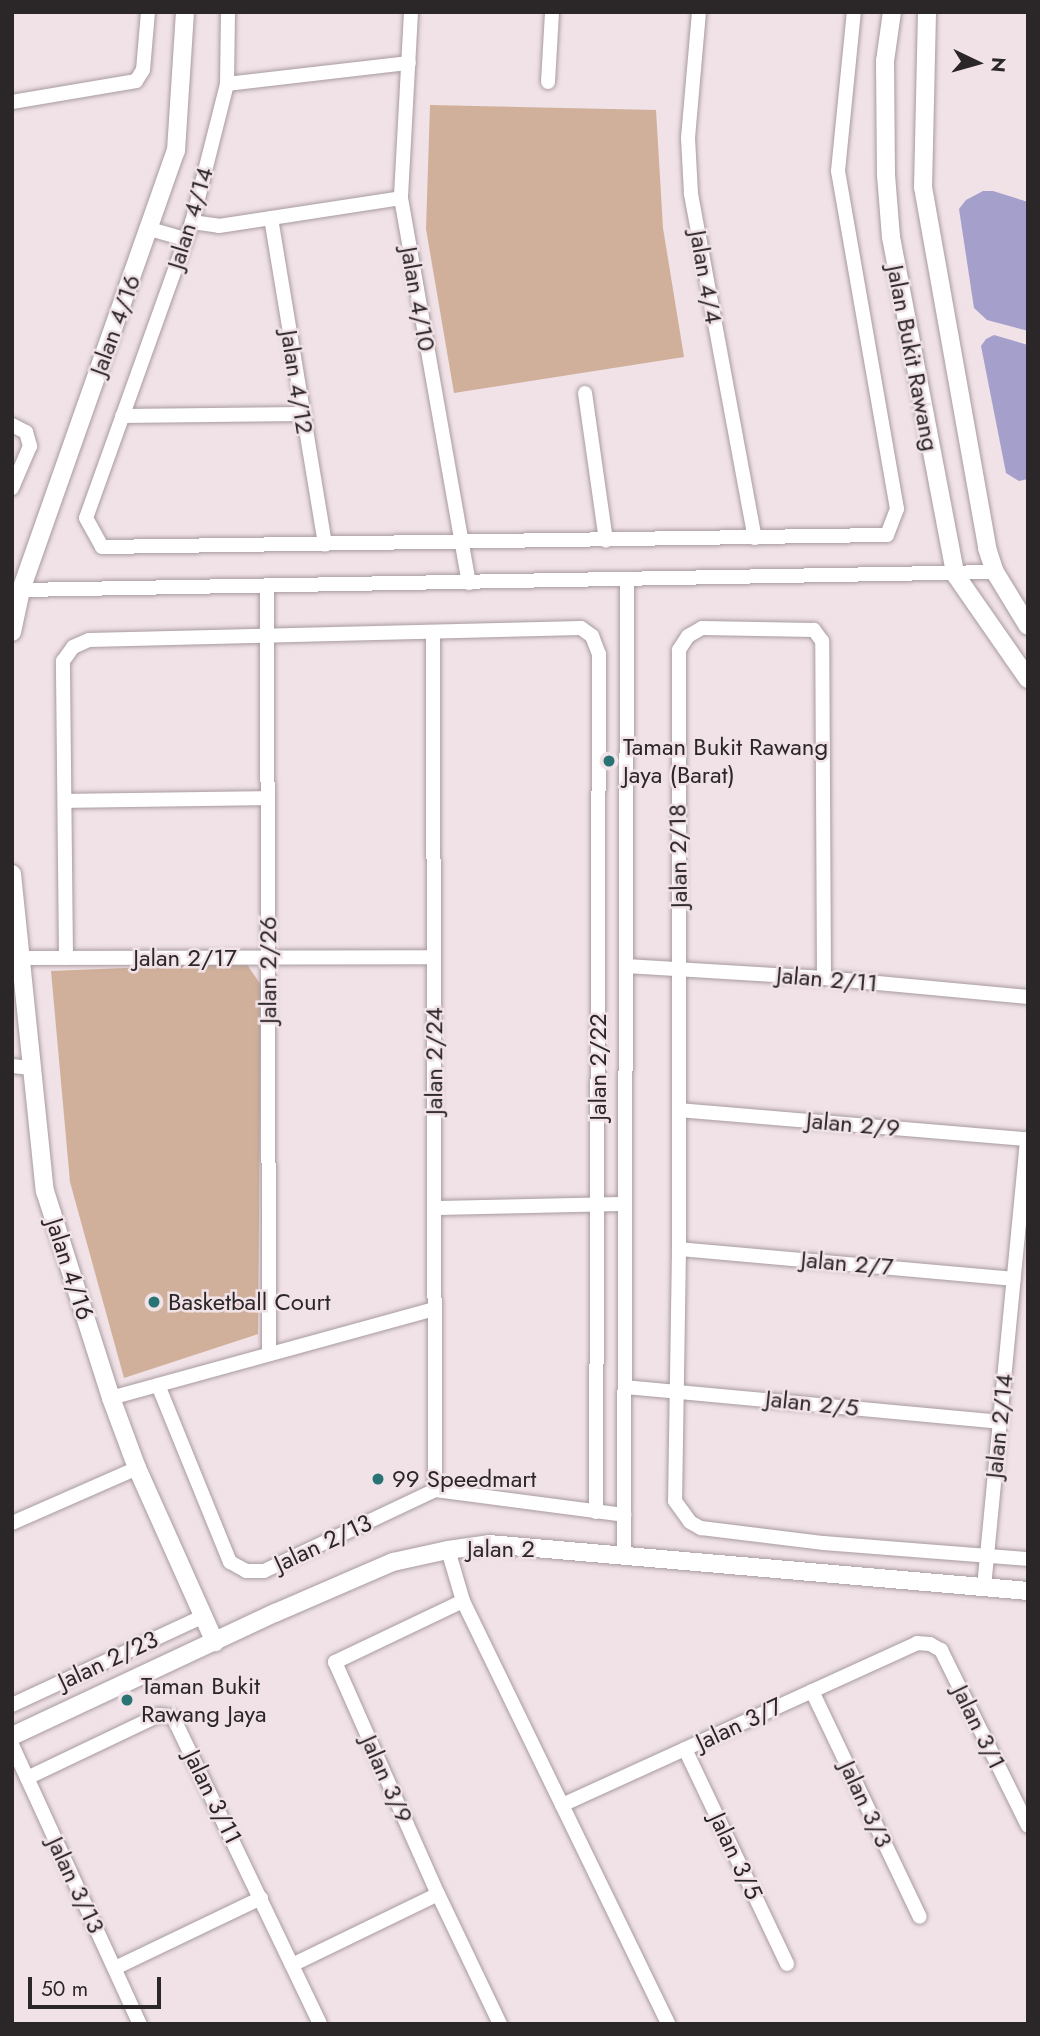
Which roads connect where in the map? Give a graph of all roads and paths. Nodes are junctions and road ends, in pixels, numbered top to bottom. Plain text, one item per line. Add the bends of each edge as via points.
1 (148, 12) edge
2 (185, 12) edge
3 (228, 12) edge
4 (411, 12) edge
5 (552, 12) edge
6 (699, 12) edge
7 (854, 12) edge
8 (892, 12) edge
9 (927, 12) edge
10 (409, 63) junction
11 (548, 82) dead end
12 (227, 84) junction
13 (12, 102) edge
14 (401, 198) junction
15 (271, 218) junction
16 (192, 222) junction
17 (150, 229) junction
18 (186, 239) junction
19 (585, 393) dead end
20 (302, 414) junction
21 (122, 416) junction
22 (12, 425) edge
23 (12, 488) edge
24 (755, 538) junction
25 (606, 541) junction
26 (462, 544) junction
27 (325, 545) junction
28 (995, 572) junction
29 (955, 574) junction
30 (627, 580) junction
31 (469, 583) junction
32 (267, 586) junction
33 (21, 590) junction
34 (1028, 626) edge
35 (12, 632) edge
36 (433, 633) junction
37 (267, 637) junction
38 (1028, 679) edge
39 (268, 798) junction
40 (65, 801) junction
41 (12, 874) edge
42 (433, 957) junction
43 (20, 958) junction
44 (66, 958) junction
45 (268, 958) junction
46 (626, 966) junction
47 (679, 967) junction
48 (824, 978) junction
49 (1028, 997) edge
50 (12, 1066) edge
51 (32, 1068) junction
52 (679, 1110) junction
53 (1028, 1139) edge
54 (625, 1204) junction
55 (597, 1205) junction
56 (434, 1208) junction
57 (679, 1249) junction
58 (1014, 1279) junction
59 (434, 1309) junction
60 (269, 1354) junction
61 (158, 1385) junction
62 (625, 1387) junction
63 (677, 1390) junction
64 (111, 1398) junction
65 (1000, 1422) junction
66 (137, 1468) junction
67 (435, 1490) junction
68 (596, 1512) junction
69 (624, 1515) junction
70 (12, 1523) edge
71 (448, 1550) junction
72 (624, 1555) junction
73 (987, 1556) junction
74 (1028, 1559) edge
75 (984, 1587) junction
76 (1028, 1591) edge
77 (463, 1601) junction
78 (204, 1616) junction
79 (215, 1642) junction
80 (917, 1643) joint
81 (812, 1691) junction
82 (12, 1705) edge
83 (12, 1736) edge
84 (12, 1745) edge
85 (685, 1749) junction
86 (27, 1778) junction
87 (562, 1805) junction
88 (1028, 1826) edge
89 (438, 1894) junction
90 (261, 1898) junction
91 (920, 1917) dead end
92 (787, 1964) dead end
93 (292, 1965) junction
94 (114, 1968) junction
95 (140, 2024) edge
96 (320, 2024) edge
97 (500, 2024) edge
98 (668, 2024) edge

1 - 13 street via 143,70 136,81
2 - 17 street, Jalan 4/16 via 176,151
3 - 12 street, Jalan 4/14
4 - 10 street, Jalan 4/10
5 - 11 street
6 - 24 street, Jalan 4/4 via 688,138 691,194
7 - 24 street via 838,171 897,509 887,535
8 - 29 street, Jalan Bukit Rawang via 885,61 891,237
9 - 28 street, Jalan Bukit Rawang via 923,187
10 - 12 street
10 - 14 street, Jalan 4/10
12 - 16 street, Jalan 4/14
14 - 15 street
14 - 26 street, Jalan 4/10
15 - 16 street via 219,226
15 - 20 street, Jalan 4/12
16 - 18 street, Jalan 4/14
17 - 18 street
17 - 33 street, Jalan 4/16
18 - 21 street, Jalan 4/14
19 - 25 street
20 - 21 street
20 - 27 street, Jalan 4/12
21 - 27 street, Jalan 4/14 via 86,518 102,547
22 - 23 street via 26,432 30,446
24 - 25 street
25 - 26 street
26 - 27 street
26 - 31 street, Jalan 4/10
28 - 29 street
28 - 34 street, Jalan Bukit Rawang
29 - 30 street
29 - 38 street, Jalan Bukit Rawang
30 - 31 street
30 - 46 street
31 - 32 street
32 - 33 street
32 - 37 street, Jalan 2/26
33 - 35 street, Jalan 4/16
36 - 37 street
36 - 42 street, Jalan 2/24
36 - 55 street, Jalan 2/22 via 581,628 592,636 599,654
37 - 39 street, Jalan 2/26
37 - 40 street via 89,640 73,647 63,661
39 - 40 street
39 - 45 street, Jalan 2/26
40 - 44 street
41 - 43 street, Jalan 4/16
42 - 45 street, Jalan 2/17
42 - 56 street, Jalan 2/24
43 - 44 street, Jalan 2/17
43 - 51 street, Jalan 4/16
44 - 45 street, Jalan 2/17
45 - 60 street, Jalan 2/26
46 - 47 street, Jalan 2/11
46 - 54 street
47 - 48 street, Jalan 2/11
47 - 48 street, Jalan 2/18 via 679,650 688,636 702,628 814,630 822,640
47 - 52 street
48 - 49 street, Jalan 2/11
50 - 51 street
51 - 64 street, Jalan 4/16 via 45,1191
52 - 53 street, Jalan 2/9
52 - 57 street
53 - 58 street, Jalan 2/14
54 - 55 street
54 - 62 street
55 - 56 street
55 - 68 street, Jalan 2/22
56 - 59 street, Jalan 2/24
57 - 58 street, Jalan 2/7
57 - 63 street
58 - 65 street, Jalan 2/14
59 - 60 street
59 - 67 street, Jalan 2/24
60 - 61 street
61 - 64 street
61 - 67 street, Jalan 2/13 via 230,1562 246,1571 264,1571
62 - 63 street, Jalan 2/5
62 - 69 street
63 - 65 street, Jalan 2/5
63 - 73 street via 675,1501 690,1522 701,1528
64 - 66 street, Jalan 4/16
65 - 73 street, Jalan 2/14
66 - 70 street
66 - 78 street, Jalan 4/16
67 - 68 street
68 - 69 street
69 - 72 street
71 - 72 street, Jalan 2 via 489,1544
71 - 77 street
71 - 79 street, Jalan 2 via 393,1562
72 - 75 street, Jalan 2
73 - 74 street
73 - 75 street, Jalan 2/14
75 - 76 street, Jalan 2
77 - 87 street
77 - 89 street, Jalan 3/9 via 335,1662
78 - 79 street, Jalan 4/16
78 - 82 street, Jalan 2/23
79 - 83 street, Jalan 2
80 - 81 street, Jalan 3/7
80 - 88 street, Jalan 3/1 via 941,1650
81 - 85 street, Jalan 3/7
81 - 91 street, Jalan 3/3
84 - 86 street, Jalan 3/13
85 - 87 street, Jalan 3/7
85 - 92 street, Jalan 3/5
86 - 90 street, Jalan 3/11 via 159,1715 169,1715 176,1721
86 - 94 street, Jalan 3/13
87 - 98 street
89 - 93 street
89 - 97 street, Jalan 3/9
90 - 93 street, Jalan 3/11
90 - 94 street
93 - 96 street, Jalan 3/11
94 - 95 street, Jalan 3/13

